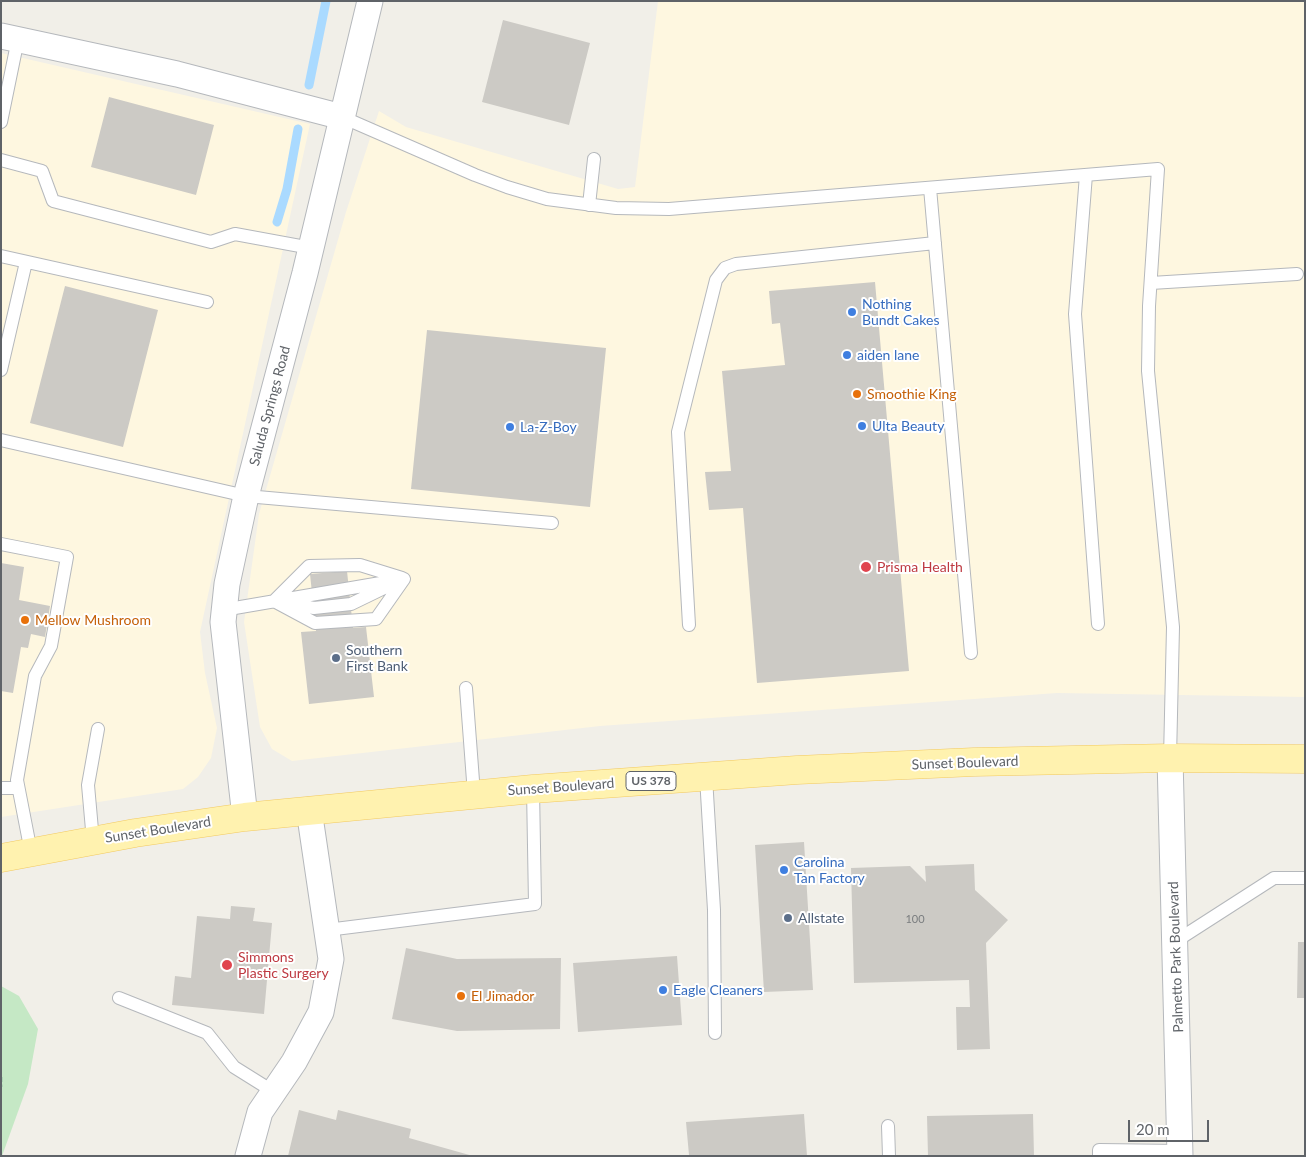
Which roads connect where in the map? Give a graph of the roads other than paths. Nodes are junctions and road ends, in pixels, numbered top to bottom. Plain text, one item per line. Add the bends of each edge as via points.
1 (370, 1) edge
2 (10, 37) edge
3 (342, 117) junction
4 (1, 122) edge
5 (594, 159) dead end
6 (1, 160) edge
7 (1086, 175) junction
8 (930, 188) junction
9 (589, 205) junction
10 (935, 243) junction
11 (311, 248) junction
12 (1, 256) edge
13 (26, 262) junction
14 (1297, 274) dead end
15 (1151, 284) junction
16 (207, 302) dead end
17 (1, 370) edge
18 (1, 440) edge
19 (246, 496) junction
20 (552, 523) dead end
21 (1, 544) edge
22 (404, 579) junction
23 (274, 601) junction
24 (223, 610) junction
25 (1098, 624) dead end
26 (689, 626) dead end
27 (971, 653) dead end
28 (466, 688) dead end
29 (98, 730) dead end
30 (1170, 758) junction
31 (1305, 759) edge
32 (706, 776) junction
33 (1, 788) edge
34 (18, 788) junction
35 (533, 789) junction
36 (474, 794) junction
37 (309, 810) junction
38 (245, 817) junction
39 (93, 841) junction
40 (31, 852) junction
41 (1, 858) edge
42 (1305, 878) edge
43 (327, 930) junction
44 (1176, 941) junction
45 (118, 998) dead end
46 (715, 1034) dead end
47 (274, 1092) junction
48 (888, 1126) dead end
49 (1180, 1153) edge
50 (248, 1156) edge
51 (889, 1156) edge
52 (1099, 1156) edge

1 - 3 street, Saluda Springs Road
2 - 3 street via 177,74
2 - 4 lane
3 - 9 lane via 499,184 547,199
3 - 11 street, Saluda Springs Road
5 - 9 lane
6 - 11 lane via 42,171 53,200 211,242 235,234
7 - 8 lane
7 - 15 lane via 1158,169
7 - 25 lane via 1074,314
8 - 9 lane via 669,209
8 - 10 lane
10 - 26 lane via 736,264 725,268 716,280 678,432
10 - 27 lane
11 - 19 street, Saluda Springs Road
12 - 13 lane
13 - 16 lane
13 - 17 lane
14 - 15 lane
15 - 30 lane via 1148,371 1173,627
18 - 19 lane
19 - 20 lane
19 - 24 street, Saluda Springs Road
21 - 34 lane via 67,557 51,646 35,676
22 - 23 lane
22 - 23 lane via 360,565 309,566
22 - 23 lane via 376,619 315,623
23 - 24 lane
24 - 38 street, Saluda Springs Road
28 - 36 lane
29 - 39 lane via 88,785
30 - 31 main road, Sunset Boulevard / US 378
30 - 32 main road, Sunset Boulevard / US 378 via 974,762
30 - 44 street, Palmetto Park Boulevard
32 - 35 main road, Sunset Boulevard / US 378
32 - 46 lane via 714,910
33 - 34 lane
34 - 40 lane
35 - 36 main road, Sunset Boulevard / US 378
35 - 43 lane via 535,904
36 - 37 main road, Sunset Boulevard / US 378
37 - 38 main road, Sunset Boulevard / US 378
37 - 43 street
38 - 39 main road, Sunset Boulevard / US 378
39 - 40 main road, Sunset Boulevard / US 378
40 - 41 main road, Sunset Boulevard / US 378
42 - 44 lane via 1274,878
43 - 47 street via 332,959 321,1012
44 - 49 street, Palmetto Park Boulevard
45 - 47 lane via 207,1033 234,1067
47 - 50 street via 260,1112
48 - 51 lane
49 - 52 lane via 1099,1150

